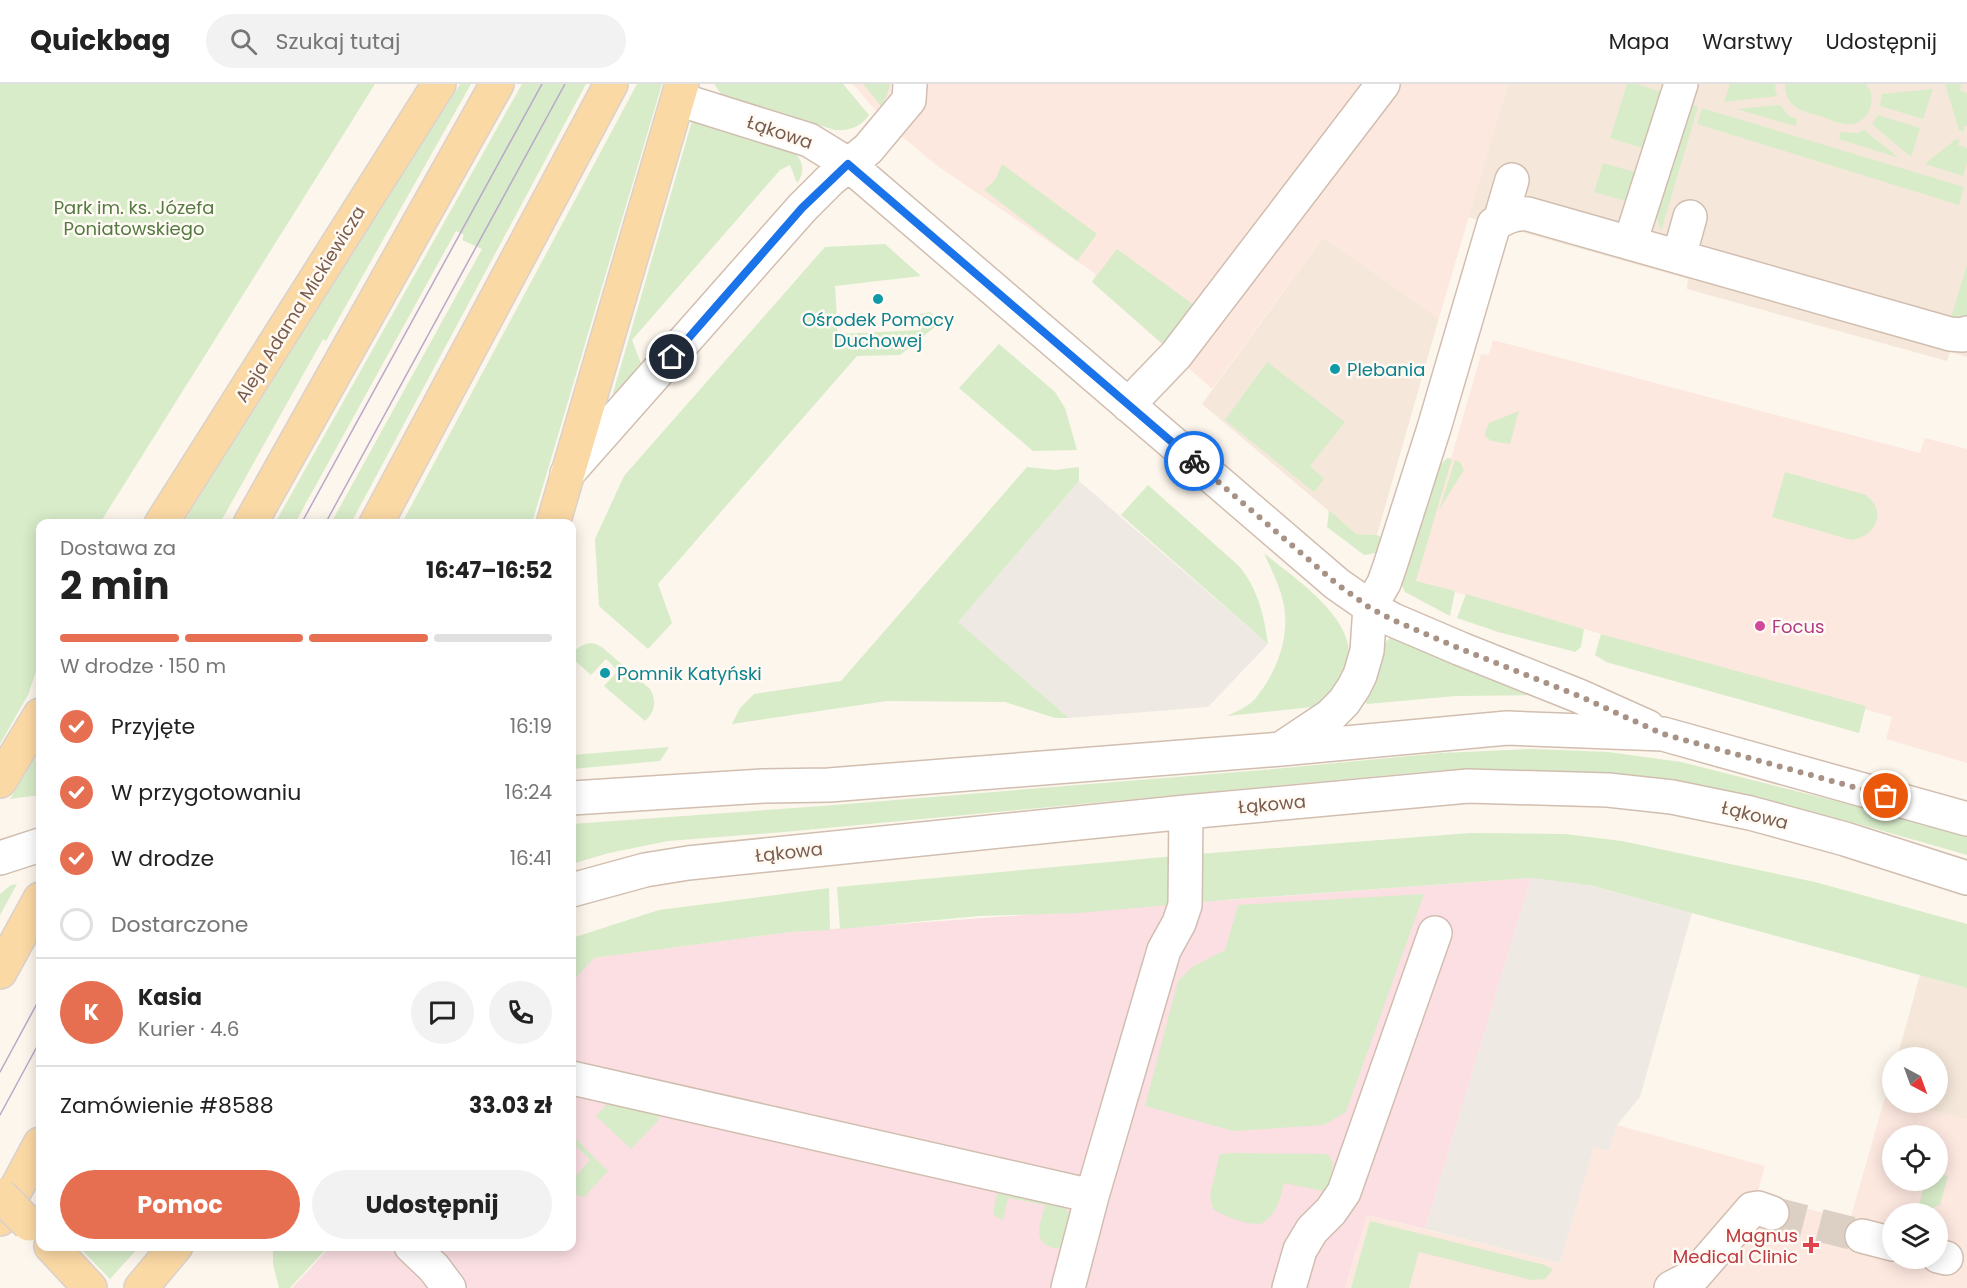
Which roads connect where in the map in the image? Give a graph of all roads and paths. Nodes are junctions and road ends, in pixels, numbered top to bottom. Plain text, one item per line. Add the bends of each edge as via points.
1 (439, 84) edge
2 (497, 84) edge
3 (611, 84) edge
4 (910, 84) edge
5 (1383, 84) edge
6 (1681, 84) edge
7 (680, 92) edge
8 (848, 164) junction
9 (1512, 180) dead end
10 (1690, 217) dead end
11 (1500, 221) junction
12 (1630, 243) junction
13 (1679, 257) junction
14 (1967, 333) edge
15 (1128, 405) junction
16 (567, 474) junction
17 (164, 519) edge
18 (252, 519) edge
19 (379, 519) edge
20 (554, 519) edge
21 (1370, 608) junction
22 (36, 722) edge
23 (1663, 734) junction
24 (1281, 749) junction
25 (0, 782) edge
26 (576, 798) edge
27 (1186, 812) junction
28 (1967, 819) edge
29 (36, 846) edge
30 (0, 858) edge
31 (1967, 878) edge
32 (576, 889) edge
33 (36, 906) edge
34 (1434, 933) dead end
35 (0, 972) edge
36 (576, 1079) edge
37 (36, 1179) edge
38 (0, 1195) edge
39 (1092, 1196) junction
40 (1772, 1213) tunnel mouth
41 (30, 1231) edge
42 (1862, 1236) tunnel mouth
43 (1882, 1241) edge
44 (51, 1251) edge
45 (172, 1251) edge
46 (416, 1251) edge
47 (90, 1288) edge
48 (141, 1288) edge
49 (449, 1288) edge
50 (1068, 1288) edge
51 (1289, 1288) edge
52 (1671, 1288) edge

1 - 17 main road, Aleja Adama Mickiewicza
2 - 18 main road
3 - 19 main road
4 - 8 street via 909,100 868,149
5 - 15 street via 1176,355
6 - 12 street
7 - 8 street, Łąkowa via 809,140
7 - 16 main road
8 - 15 street, Łąkowa
8 - 16 street via 802,208
9 - 11 street
10 - 13 street
11 - 12 street via 1513,214 1528,214
11 - 21 street via 1494,224 1390,566
12 - 13 street
13 - 14 street via 1950,334
15 - 21 street, Łąkowa
16 - 20 main road
21 - 23 street, Łąkowa
21 - 24 street via 1368,651 1354,687 1330,716
22 - 25 main road
23 - 24 street, Łąkowa via 1507,728
23 - 28 street, Łąkowa
24 - 26 street, Łąkowa via 829,785
27 - 31 street, Łąkowa via 1468,786 1608,790 1672,797 1750,813
27 - 32 street, Łąkowa via 688,863
27 - 39 street via 1185,905 1164,950
29 - 30 street
33 - 35 main road
34 - 51 street via 1344,1192 1300,1250
36 - 39 street
37 - 41 main road
38 - 41 main road, bridge
39 - 50 street
40 - 52 street via 1752,1209 1694,1276
42 - 43 street
44 - 47 main road
45 - 48 main road
46 - 49 street

